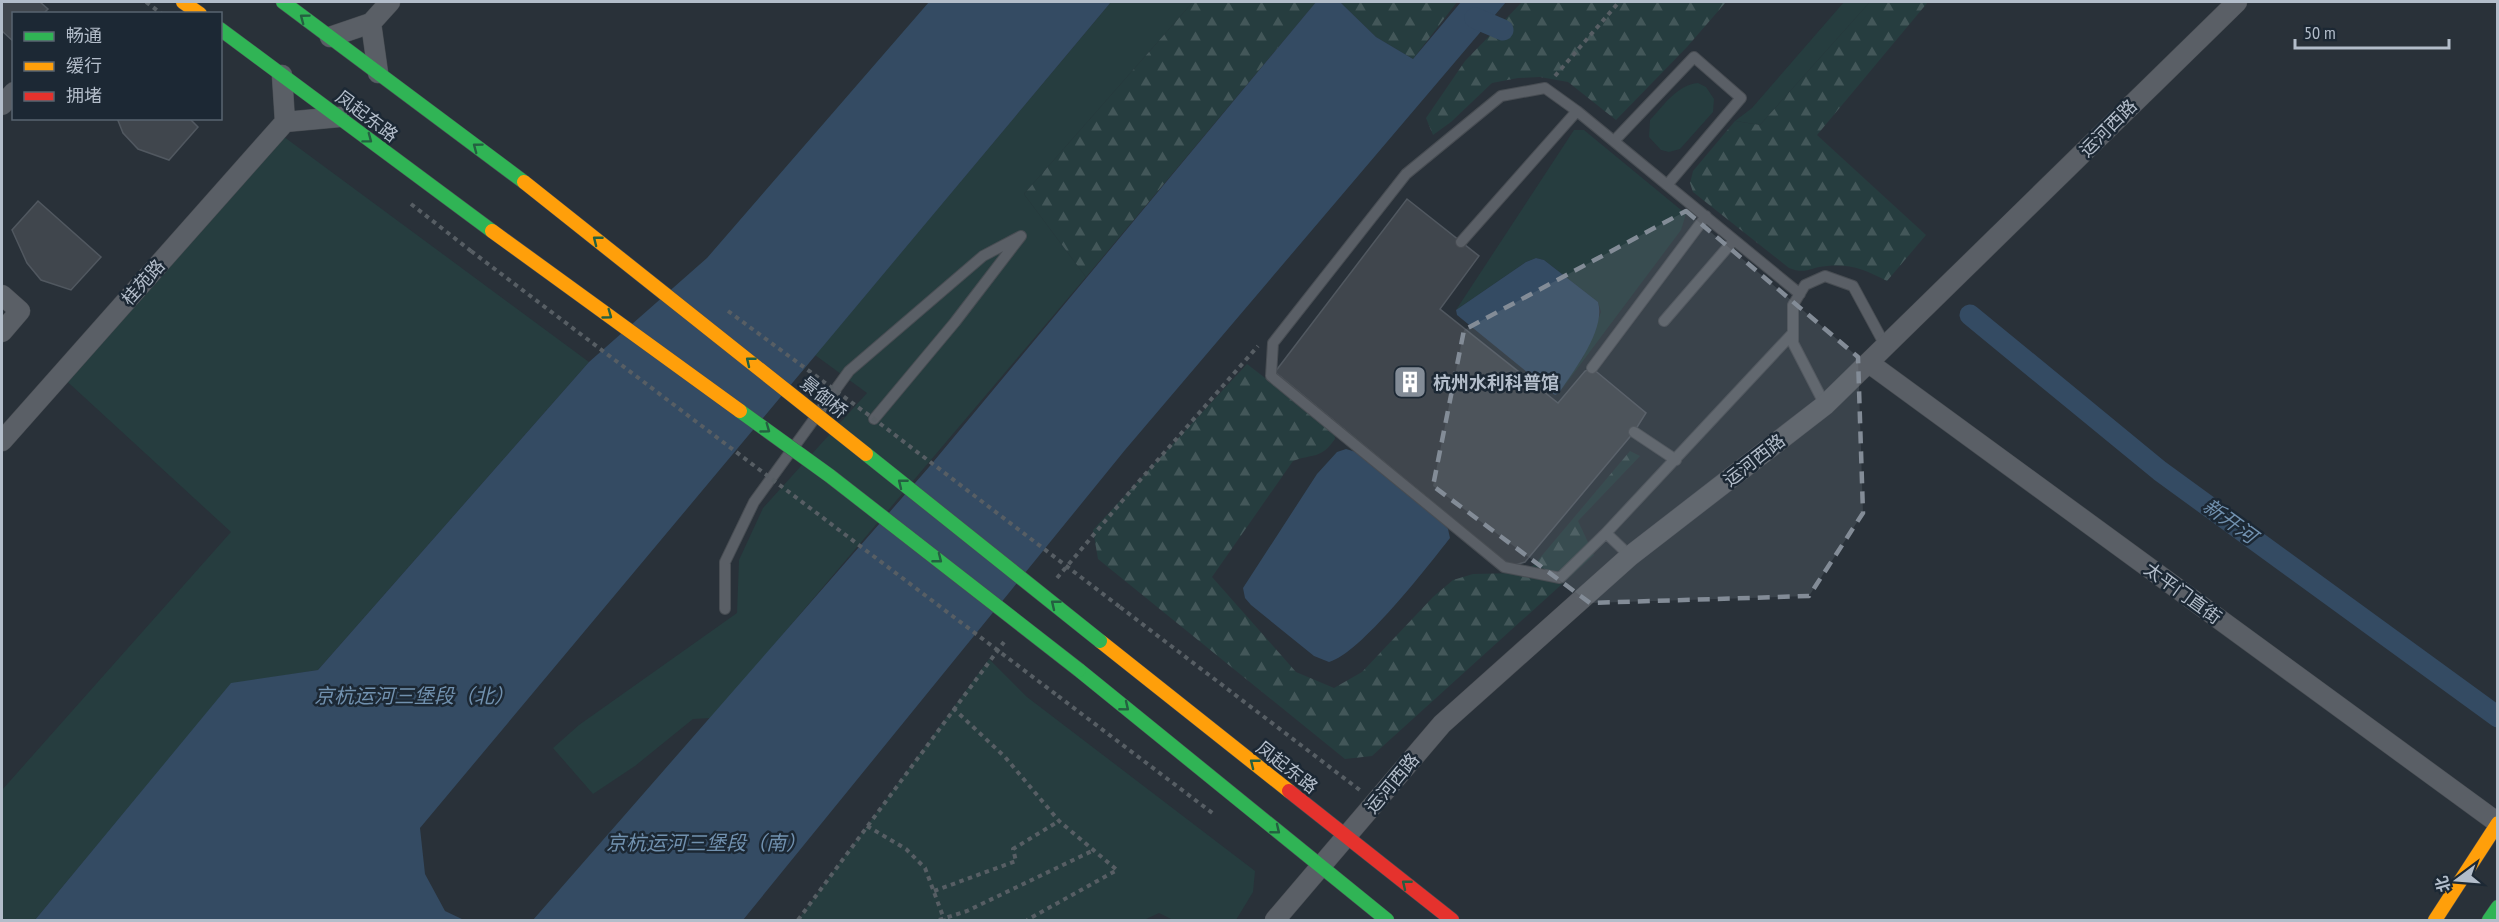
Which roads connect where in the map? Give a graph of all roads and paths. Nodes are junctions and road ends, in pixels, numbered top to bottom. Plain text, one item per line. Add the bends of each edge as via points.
1 (146, 2) edge
2 (183, 2) edge
3 (283, 2) edge
4 (390, 2) edge
5 (1619, 2) edge
6 (2237, 2) edge
7 (159, 12) edge
8 (197, 12) edge
9 (370, 23) junction
10 (222, 30) edge
11 (330, 37) junction
12 (378, 73) junction
13 (282, 75) junction
14 (1545, 88) junction
15 (1577, 111) junction
16 (339, 117) junction
17 (285, 122) junction
18 (1614, 141) junction
19 (1667, 185) junction
20 (1706, 216) junction
21 (1734, 240) junction
22 (1461, 242) dead end
23 (471, 251) dead end
24 (1800, 294) junction
25 (2, 295) edge
26 (722, 307) dead end
27 (1664, 321) dead end
28 (2, 332) edge
29 (1793, 333) junction
30 (1886, 347) junction
31 (1869, 363) junction
32 (1592, 368) dead end
33 (1825, 405) junction
34 (874, 419) junction
35 (1634, 432) dead end
36 (2, 441) edge
37 (1676, 460) junction
38 (1606, 533) junction
39 (1630, 556) junction
40 (725, 609) dead end
41 (1101, 641) joint
42 (954, 708) dead end
43 (1376, 802) junction
44 (1221, 819) dead end
45 (1059, 821) junction
46 (2498, 823) edge
47 (867, 826) dead end
48 (1347, 837) junction
49 (1092, 851) junction
50 (1321, 867) junction
51 (934, 891) junction
52 (2498, 907) edge
53 (941, 920) edge
54 (1027, 921) edge
55 (1275, 921) edge
56 (1387, 921) edge
57 (1452, 921) edge
58 (2435, 921) edge
59 (2489, 921) edge

1 - 7 path
2 - 8 main road
11 -> 3 main road
4 - 9 street
5 - 14 path
6 - 30 street, 运河西路
9 - 11 street
9 - 12 street
10 - 13 main road, 凤起东路
11 - 12 main road
41 -> 12 main road, 景御桥, bridge via 524,182
13 - 16 main road, 凤起东路
13 - 17 street
14 - 15 lane
14 - 38 lane via 1501,96 1406,174 1273,343 1271,376 1504,567 1560,578
15 - 18 lane
15 - 22 lane
16 - 17 street
16 -> 50 main road, 凤起东路, bridge via 830,476 1079,670
17 - 36 street, 桂苑路
18 - 19 lane
18 - 19 lane via 1694,57 1741,98
19 - 20 lane
20 - 21 lane
20 - 32 lane
21 - 24 lane
21 - 27 lane
23 - 44 path, bridge
24 - 29 lane via 1793,305
24 - 30 lane via 1805,285 1825,276 1853,286
25 - 28 street via 20,310
26 - 34 path, bridge
29 - 33 lane via 1793,343
29 - 37 lane
30 - 31 street, 运河西路
31 - 33 street, 运河西路
31 - 46 street, 太平门直街
33 - 39 street, 运河西路
34 - 40 lane via 1021,236 983,256 849,371 754,502 725,562
34 - 43 path, bridge
35 - 37 lane
37 - 38 lane
38 - 39 lane
39 - 43 street, 运河西路 via 1442,724
48 -> 41 main road, 凤起东路
42 - 45 path via 1005,758
43 - 48 street, 运河西路
45 - 49 path
45 - 51 path via 1013,849 1017,861
46 - 58 main road
47 - 51 path via 906,849 925,868
48 - 50 street, 运河西路
57 -> 48 main road, 凤起东路
49 - 53 path
49 - 54 path via 1117,870
50 - 55 street, 运河西路
50 - 56 main road
51 - 53 path
52 - 59 main road

